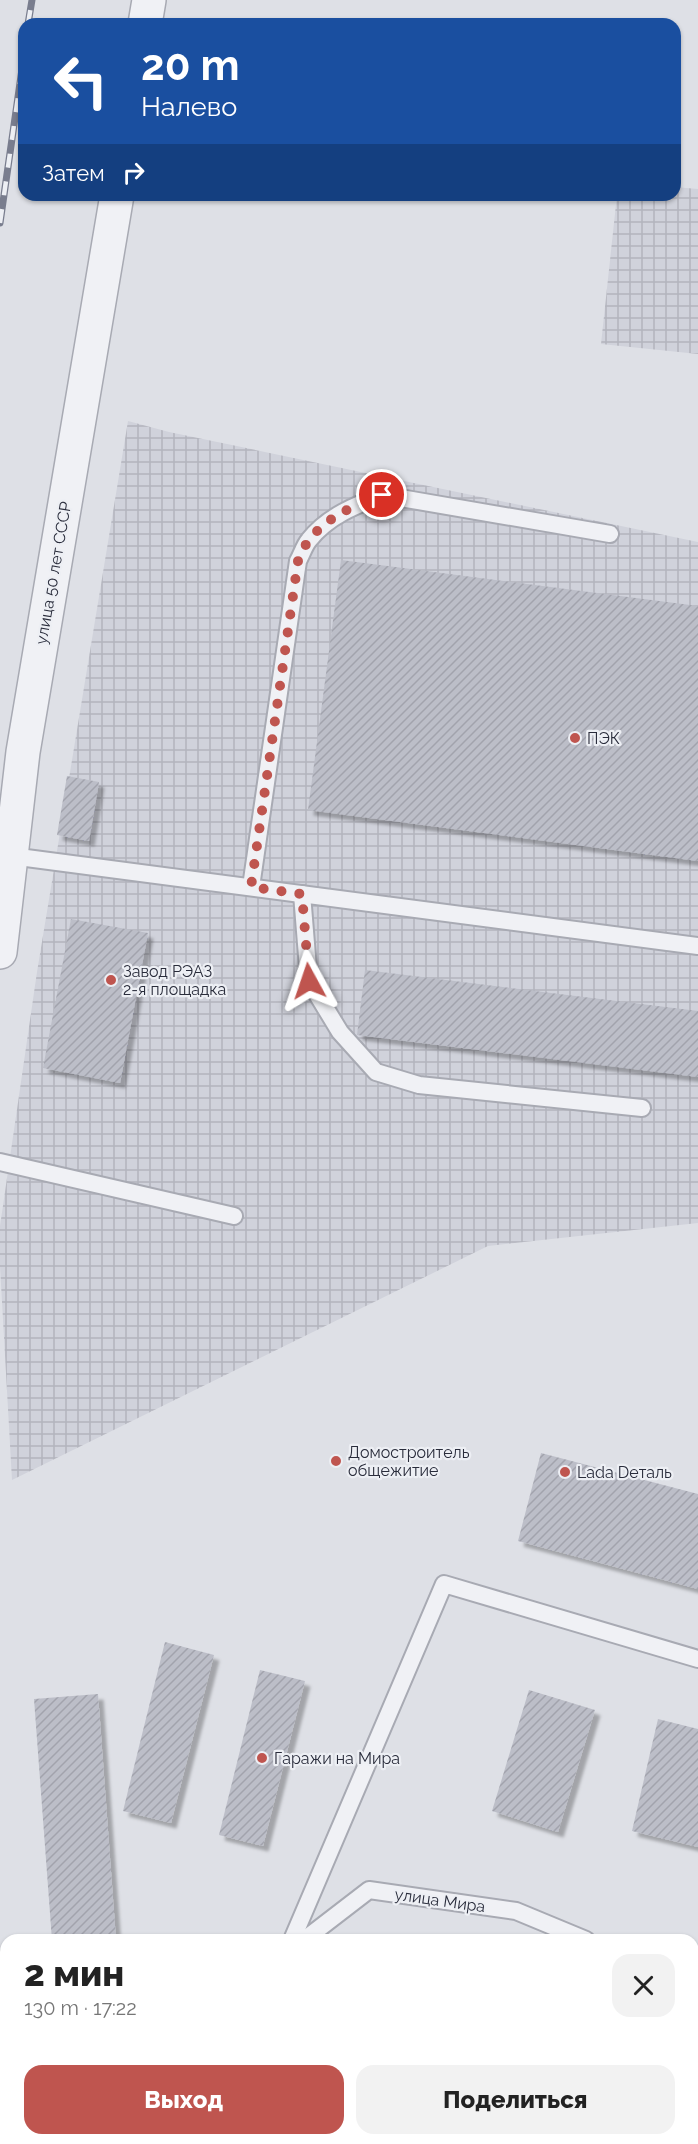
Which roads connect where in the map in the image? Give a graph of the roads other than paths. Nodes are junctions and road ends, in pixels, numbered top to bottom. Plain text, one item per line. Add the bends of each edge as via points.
1 (149, 0) edge
2 (146, 18) edge
3 (116, 201) edge
4 (610, 534) dead end
5 (11, 856) junction
6 (251, 887) junction
7 (302, 894) junction
8 (698, 946) edge
9 (0, 952) edge
10 (642, 1108) dead end
11 (0, 1162) edge
12 (234, 1216) dead end
13 (698, 1659) edge
14 (295, 1934) edge
15 (312, 1934) edge
16 (572, 1934) edge

1 - 2 street
3 - 5 street, улица 50 лет СССР via 25,740
4 - 6 lane via 382,495 354,505 308,541 298,561
5 - 6 lane
5 - 9 street, улица 50 лет СССР
6 - 7 lane
7 - 8 lane
7 - 10 lane via 309,981 340,1032 376,1072 419,1085
11 - 12 lane
13 - 14 lane via 444,1584
15 - 16 lane, улица Мира via 369,1890 516,1911

